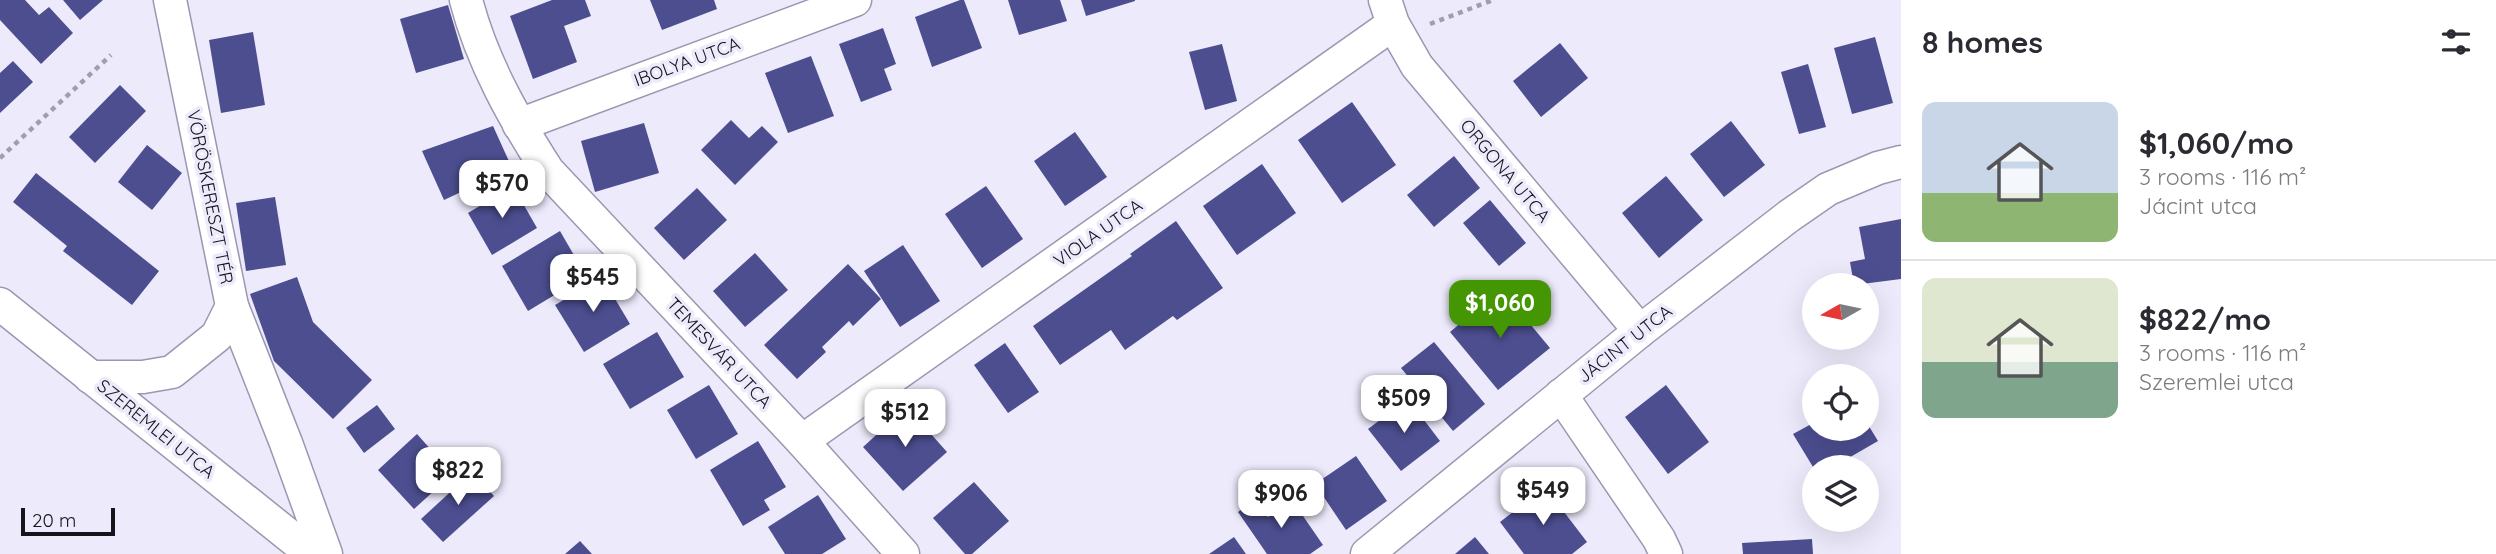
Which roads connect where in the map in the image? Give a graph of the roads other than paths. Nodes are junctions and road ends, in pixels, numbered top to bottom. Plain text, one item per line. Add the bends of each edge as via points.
1 (170, 0) edge
2 (466, 0) edge
3 (855, 0) edge
4 (1392, 20) edge
5 (519, 125) junction
6 (1901, 162) edge
7 (0, 304) edge
8 (232, 306) junction
9 (1640, 331) junction
10 (90, 377) junction
11 (1561, 395) junction
12 (802, 441) junction
13 (312, 554) edge
14 (326, 554) edge
15 (904, 554) edge
16 (1367, 554) edge
17 (1666, 554) edge

1 - 8 street, VÖRÖSKERESZT TÉR
2 - 5 street, TEMESVÁR UTCA via 493,75
3 - 5 street, IBOLYA UTCA
4 - 9 street, ORGONA UTCA via 1417,66
4 - 12 street, VIOLA UTCA
5 - 12 street, TEMESVÁR UTCA via 548,171
6 - 9 street, JÁCINT UTCA via 1828,189
7 - 10 street, SZEREMLEI UTCA
8 - 10 street, VÖRÖSKERESZT TÉR via 217,337 172,372
8 - 14 street
9 - 11 street, JÁCINT UTCA
10 - 13 street, SZEREMLEI UTCA
11 - 16 street, JÁCINT UTCA
11 - 17 street
12 - 15 street, TEMESVÁR UTCA

